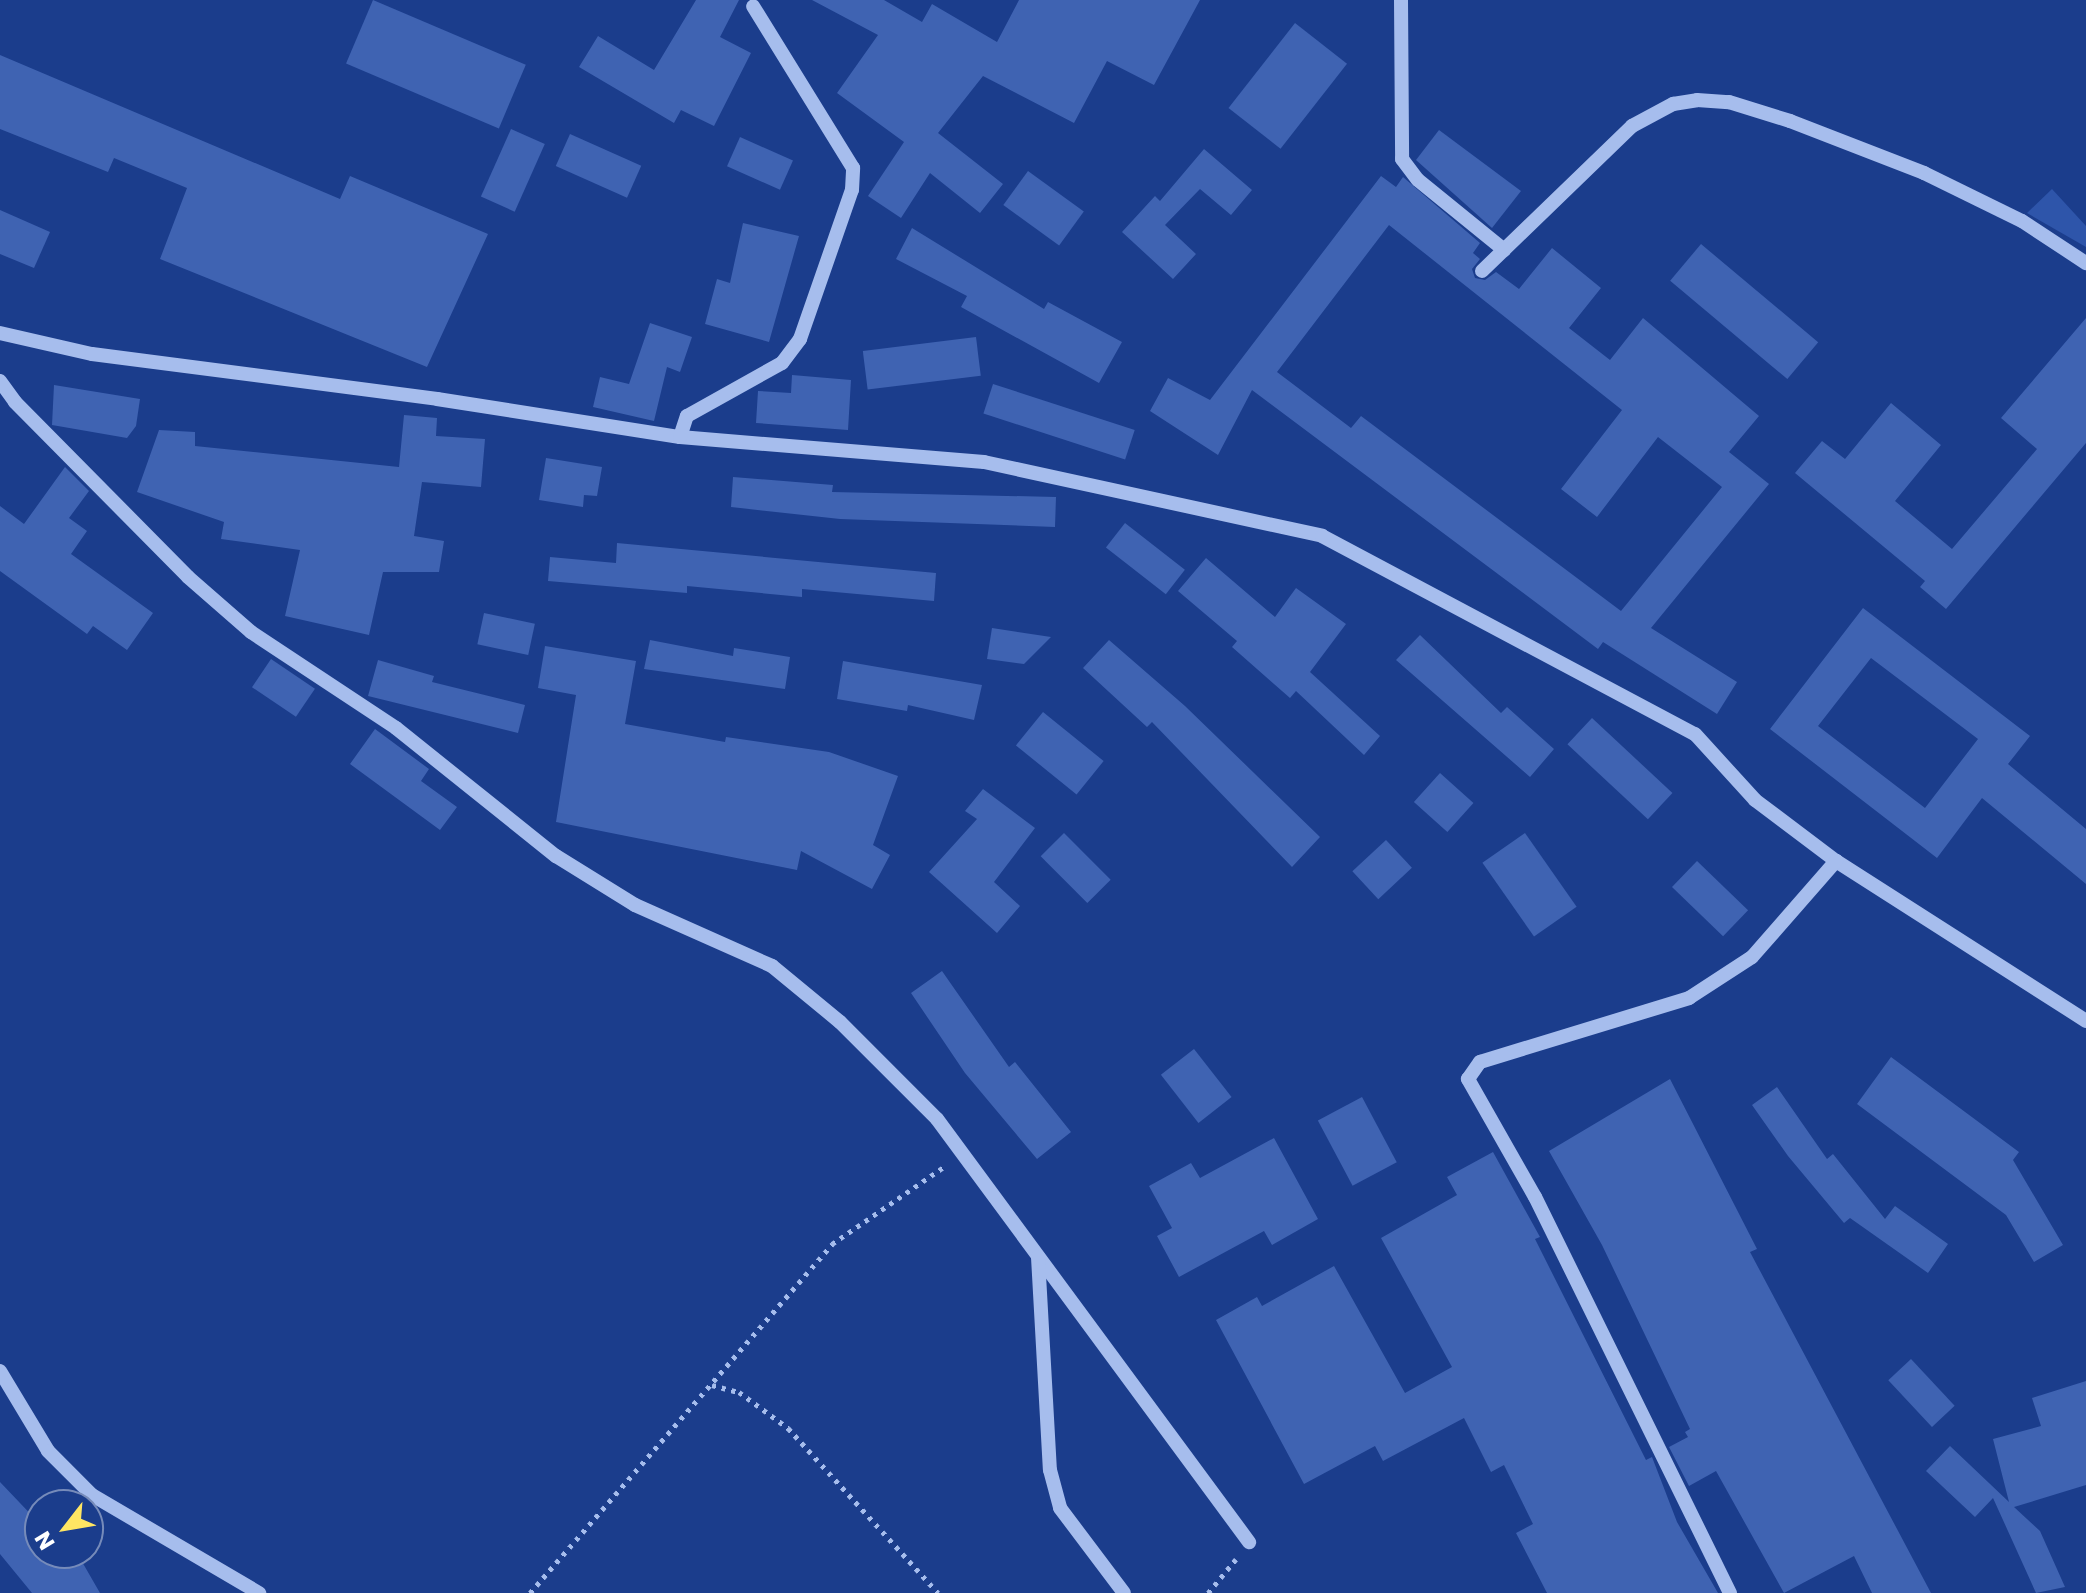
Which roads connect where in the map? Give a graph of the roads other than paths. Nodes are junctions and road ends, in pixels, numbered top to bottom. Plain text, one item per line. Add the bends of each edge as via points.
1 (1401, 0) edge
2 (753, 6) dead end
3 (1504, 250) junction
4 (2086, 263) edge
5 (1482, 271) dead end
6 (0, 333) edge
7 (0, 381) edge
8 (680, 437) junction
9 (1836, 861) junction
10 (2083, 1013) edge
11 (1038, 1257) junction
12 (0, 1371) edge
13 (1249, 1542) road end
14 (259, 1593) edge
15 (1124, 1593) edge
16 (1730, 1593) edge

1 - 3 street via 1402,159 1418,180
2 - 8 street via 853,168 852,190 800,339 782,363 687,416
3 - 4 street via 1632,126 1673,104 1697,100 1729,102 1790,121 1924,173 2022,221
3 - 5 street
6 - 8 street via 92,354
7 - 11 street via 177,566 251,632 396,728 556,856 635,905 772,966 840,1022 937,1119
8 - 9 street via 984,462 1322,536 1695,734 1755,800
9 - 10 street
9 - 16 street via 1752,957 1689,998 1480,1062 1468,1079 1535,1197
11 - 13 street
11 - 15 street via 1050,1470 1060,1508
12 - 14 street via 48,1451 92,1495

